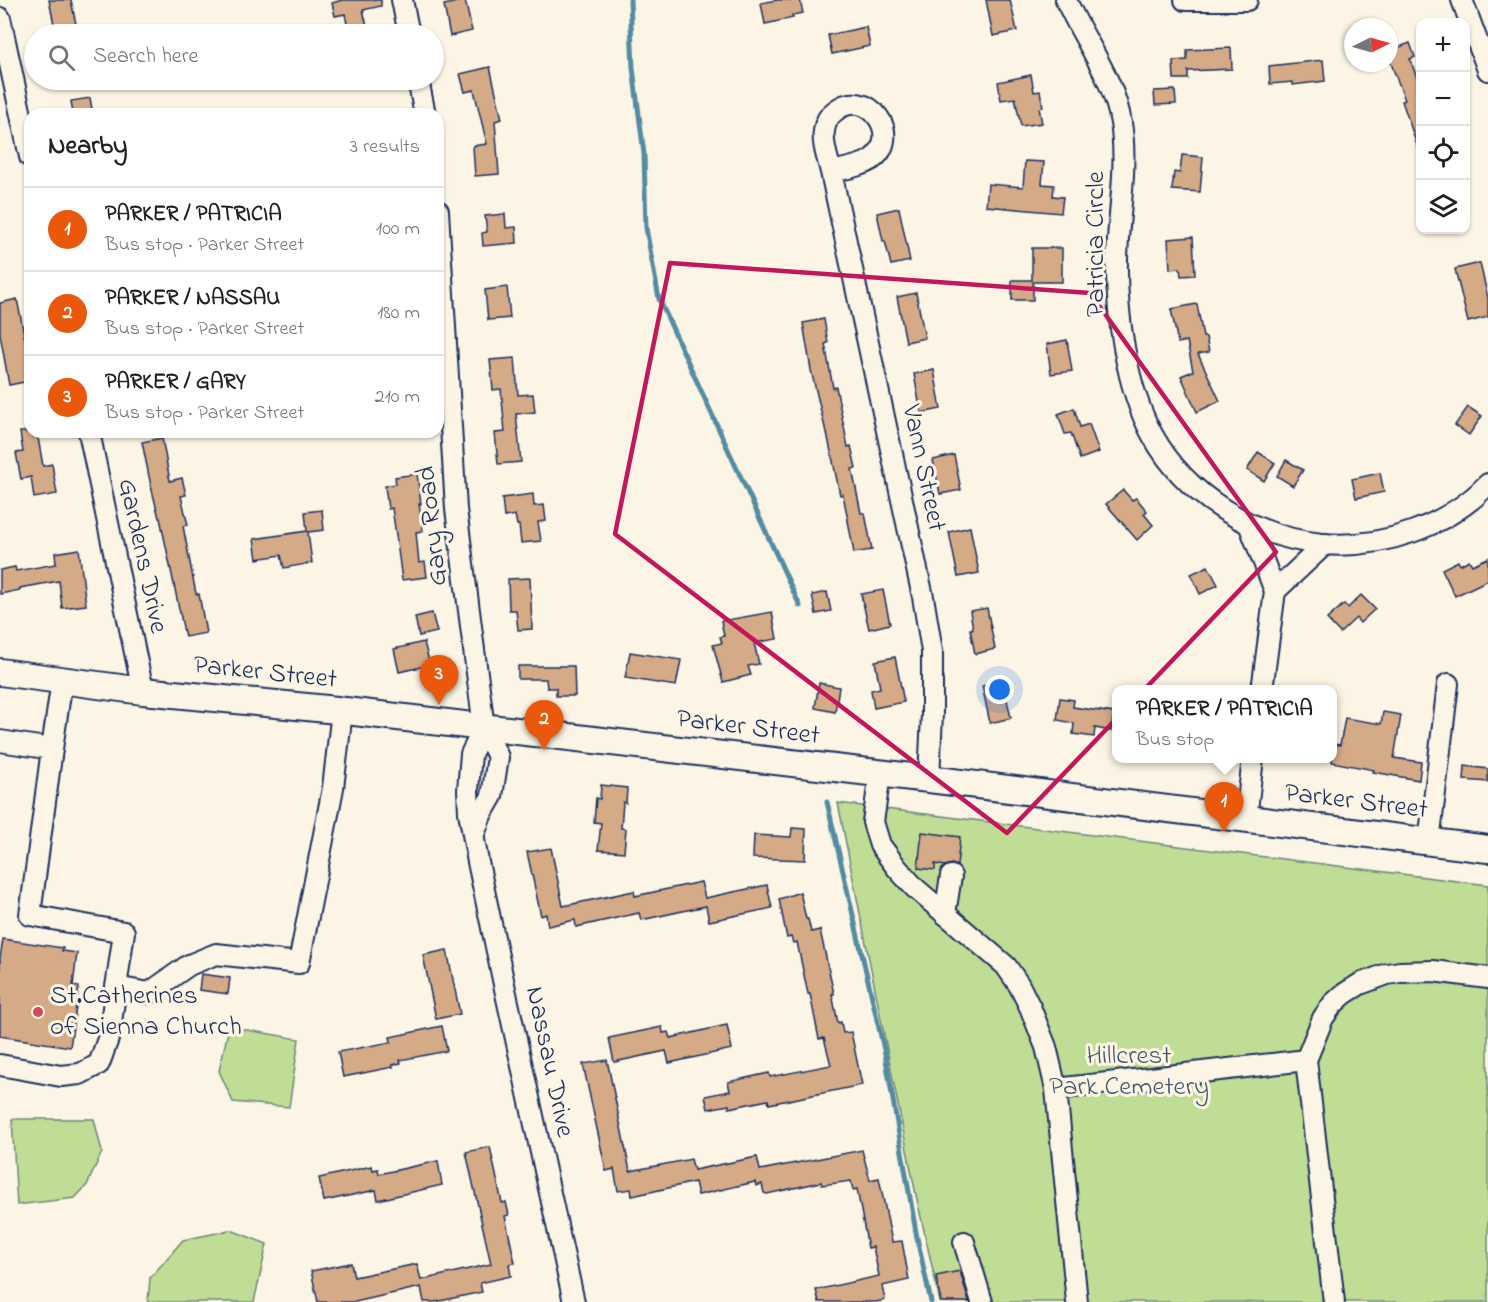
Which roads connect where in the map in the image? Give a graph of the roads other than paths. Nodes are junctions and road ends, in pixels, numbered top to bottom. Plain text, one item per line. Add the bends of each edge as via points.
1 (402, 0) edge
2 (1066, 0) edge
3 (1185, 0) edge
4 (1248, 0) edge
5 (1462, 0) edge
6 (0, 18) edge
7 (407, 24) edge
8 (1488, 70) edge
9 (420, 90) edge
10 (424, 108) edge
11 (24, 129) edge
12 (831, 172) dead end
13 (444, 310) edge
14 (90, 438) edge
15 (1488, 484) edge
16 (1249, 524) junction
17 (1325, 544) junction
18 (1275, 591) junction
19 (0, 672) edge
20 (62, 680) junction
21 (1448, 684) dead end
22 (1263, 685) edge
23 (143, 691) junction
24 (342, 711) junction
25 (484, 728) junction
26 (0, 741) edge
27 (52, 749) junction
28 (1253, 763) edge
29 (880, 774) junction
30 (929, 779) junction
31 (1246, 819) junction
32 (474, 834) junction
33 (1429, 842) junction
34 (1488, 849) edge
35 (951, 876) dead end
36 (945, 914) junction
37 (1488, 978) edge
38 (116, 987) junction
39 (1306, 1060) junction
40 (0, 1065) edge
41 (1056, 1089) junction
42 (964, 1242) dead end
43 (574, 1302) edge
44 (982, 1302) edge
45 (1077, 1302) edge
46 (1334, 1302) edge

1 - 7 street
2 - 16 street, Patricia Circle via 1107,77 1121,122 1124,145 1117,262 1120,315 1134,390 1152,435 1181,474 1215,505
3 - 4 street
5 - 8 street
6 - 11 street
9 - 10 street
12 - 30 street, Vann Street via 932,651
13 - 25 street, Gary Road via 456,509
14 - 23 street, Gardens Drive
15 - 17 street, Patricia Circle via 1453,512 1398,537
16 - 17 street, Patricia Circle via 1284,537
16 - 18 street
17 - 18 street
18 - 22 street
19 - 20 main road, Parker Street
20 - 23 main road, Parker Street
20 - 27 street
21 - 33 street
23 - 24 main road, Parker Street
24 - 25 main road, Parker Street
24 - 38 street via 333,788 299,963 216,954 189,965 149,993
25 - 29 main road, Parker Street
25 - 32 street, Nassau Drive via 471,754 468,790
25 - 32 street via 498,757 492,796
26 - 27 street
27 - 38 street via 30,915 123,932
28 - 31 street
29 - 30 main road, Parker Street
29 - 36 street via 873,822 880,845 915,888
30 - 31 main road, Parker Street
31 - 33 main road, Parker Street
32 - 43 street, Nassau Drive
33 - 34 main road, Parker Street
35 - 36 street
36 - 41 street via 1005,966 1019,985 1046,1047
37 - 39 street via 1414,971 1387,974 1360,984 1333,1004 1323,1018
38 - 40 street via 109,1036 99,1064 80,1074 61,1076
39 - 41 street
39 - 46 street
41 - 45 street
42 - 44 street

